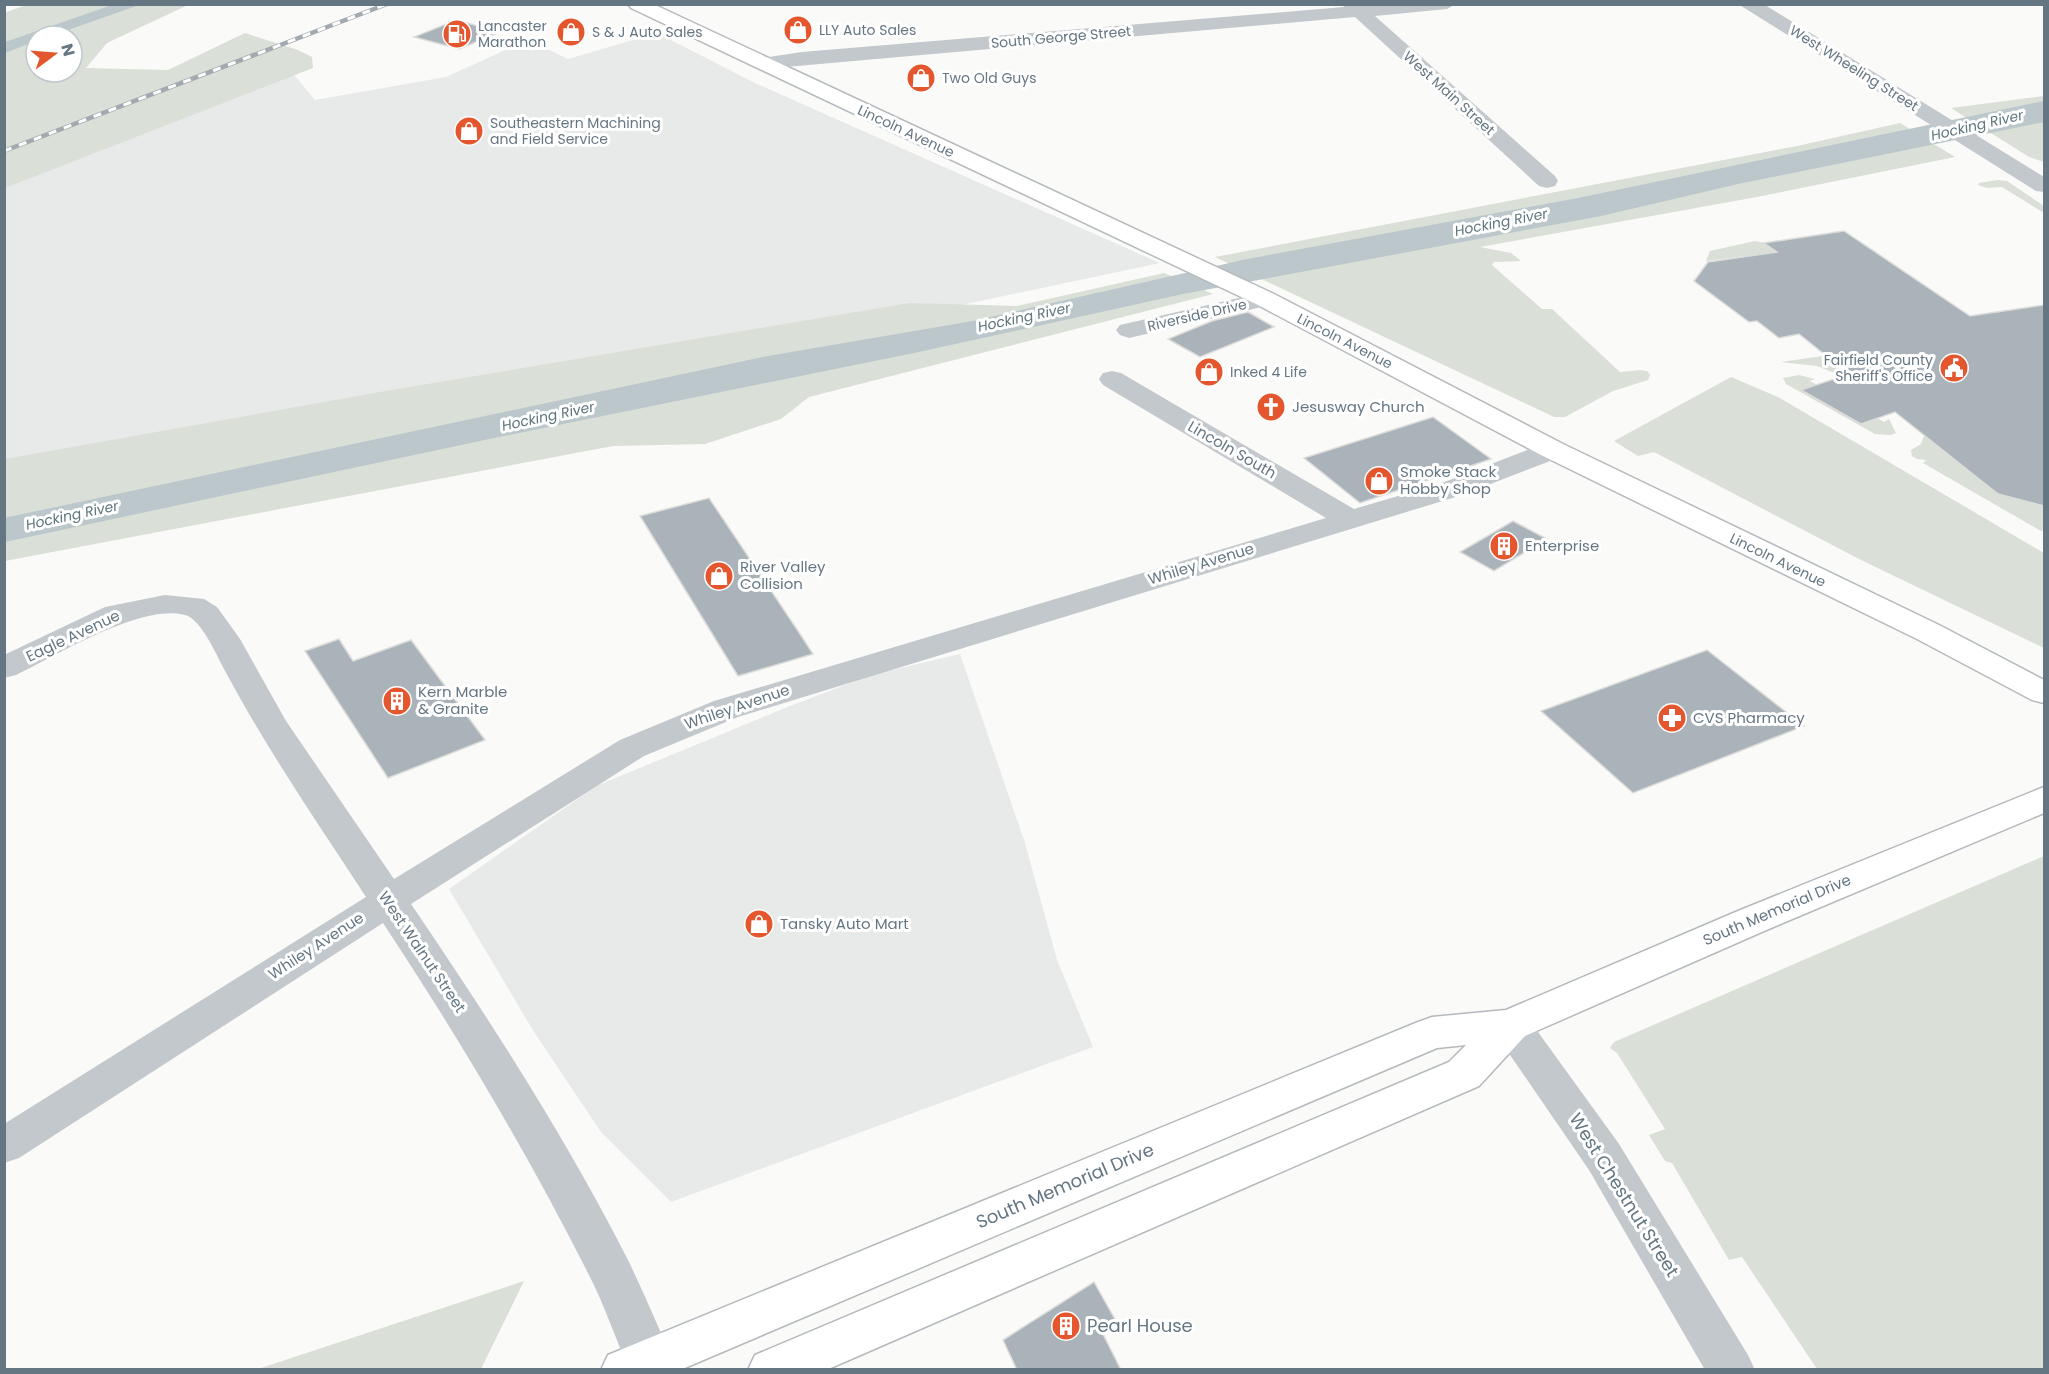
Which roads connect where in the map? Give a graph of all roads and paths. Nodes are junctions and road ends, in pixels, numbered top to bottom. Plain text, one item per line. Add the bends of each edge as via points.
1 (637, 4) edge
2 (1447, 4) edge
3 (1753, 5) edge
4 (1355, 8) edge
5 (763, 63) junction
6 (1547, 181) dead end
7 (2044, 186) edge
8 (1258, 296) junction
9 (1129, 330) dead end
10 (1112, 380) dead end
11 (1553, 450) junction
12 (1351, 520) junction
13 (143, 607) joint
14 (4, 668) edge
15 (2044, 693) edge
16 (2044, 799) edge
17 (388, 899) junction
18 (1511, 1025) junction
19 (4, 1146) edge
20 (637, 1365) edge
21 (772, 1370) edge
22 (1731, 1370) edge

1 - 5 main road, Lincoln Avenue
2 - 4 street, South George Street
3 - 7 street, West Wheeling Street
4 - 5 street, South George Street
4 - 6 street, West Main Street
5 - 8 main road, Lincoln Avenue
8 - 9 street, Riverside Drive
8 - 11 main road, Lincoln Avenue
10 - 12 street, Lincoln South
11 - 12 street, Whiley Avenue via 1452,489
11 - 15 main road, Lincoln Avenue via 1928,632
12 - 17 street, Whiley Avenue via 870,664 678,727 589,773
13 - 14 street, Eagle Avenue via 90,625
13 - 17 street, West Walnut Street via 193,606 214,623 270,723
16 - 18 main road, South Memorial Drive
17 - 19 street, Whiley Avenue
17 - 20 street, West Walnut Street via 532,1125 611,1274
18 - 20 main road, South Memorial Drive via 1432,1034
18 - 21 main road, South Memorial Drive via 1464,1074
18 - 22 street, West Chestnut Street via 1604,1157

